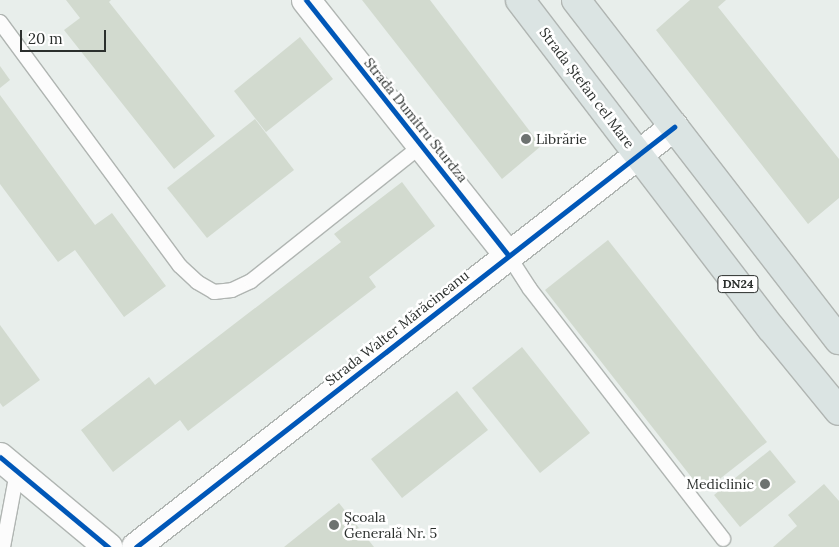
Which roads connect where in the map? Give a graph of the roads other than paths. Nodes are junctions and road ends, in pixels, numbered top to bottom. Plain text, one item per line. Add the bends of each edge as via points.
1 (306, 0) edge
2 (520, 0) edge
3 (576, 0) edge
4 (0, 22) edge
5 (674, 127) junction
6 (422, 145) junction
7 (638, 155) junction
8 (508, 255) junction
9 (839, 340) edge
10 (839, 411) edge
11 (9, 464) edge
12 (723, 539) dead end
13 (3, 547) edge
14 (108, 547) edge
15 (136, 547) edge

1 - 6 street, Strada Dumitru Sturdza
2 - 7 main road, Strada Ștefan cel Mare / DN24
3 - 5 main road
4 - 6 lane via 180,266 214,292 232,290 251,281
5 - 7 street, Strada Walter Mărăcineanu
5 - 9 main road
6 - 8 street, Strada Dumitru Sturdza
7 - 8 street, Strada Walter Mărăcineanu
7 - 10 main road, Strada Ștefan cel Mare / DN24
8 - 12 lane via 530,289
8 - 15 street, Strada Walter Mărăcineanu
11 - 13 lane
11 - 14 street

